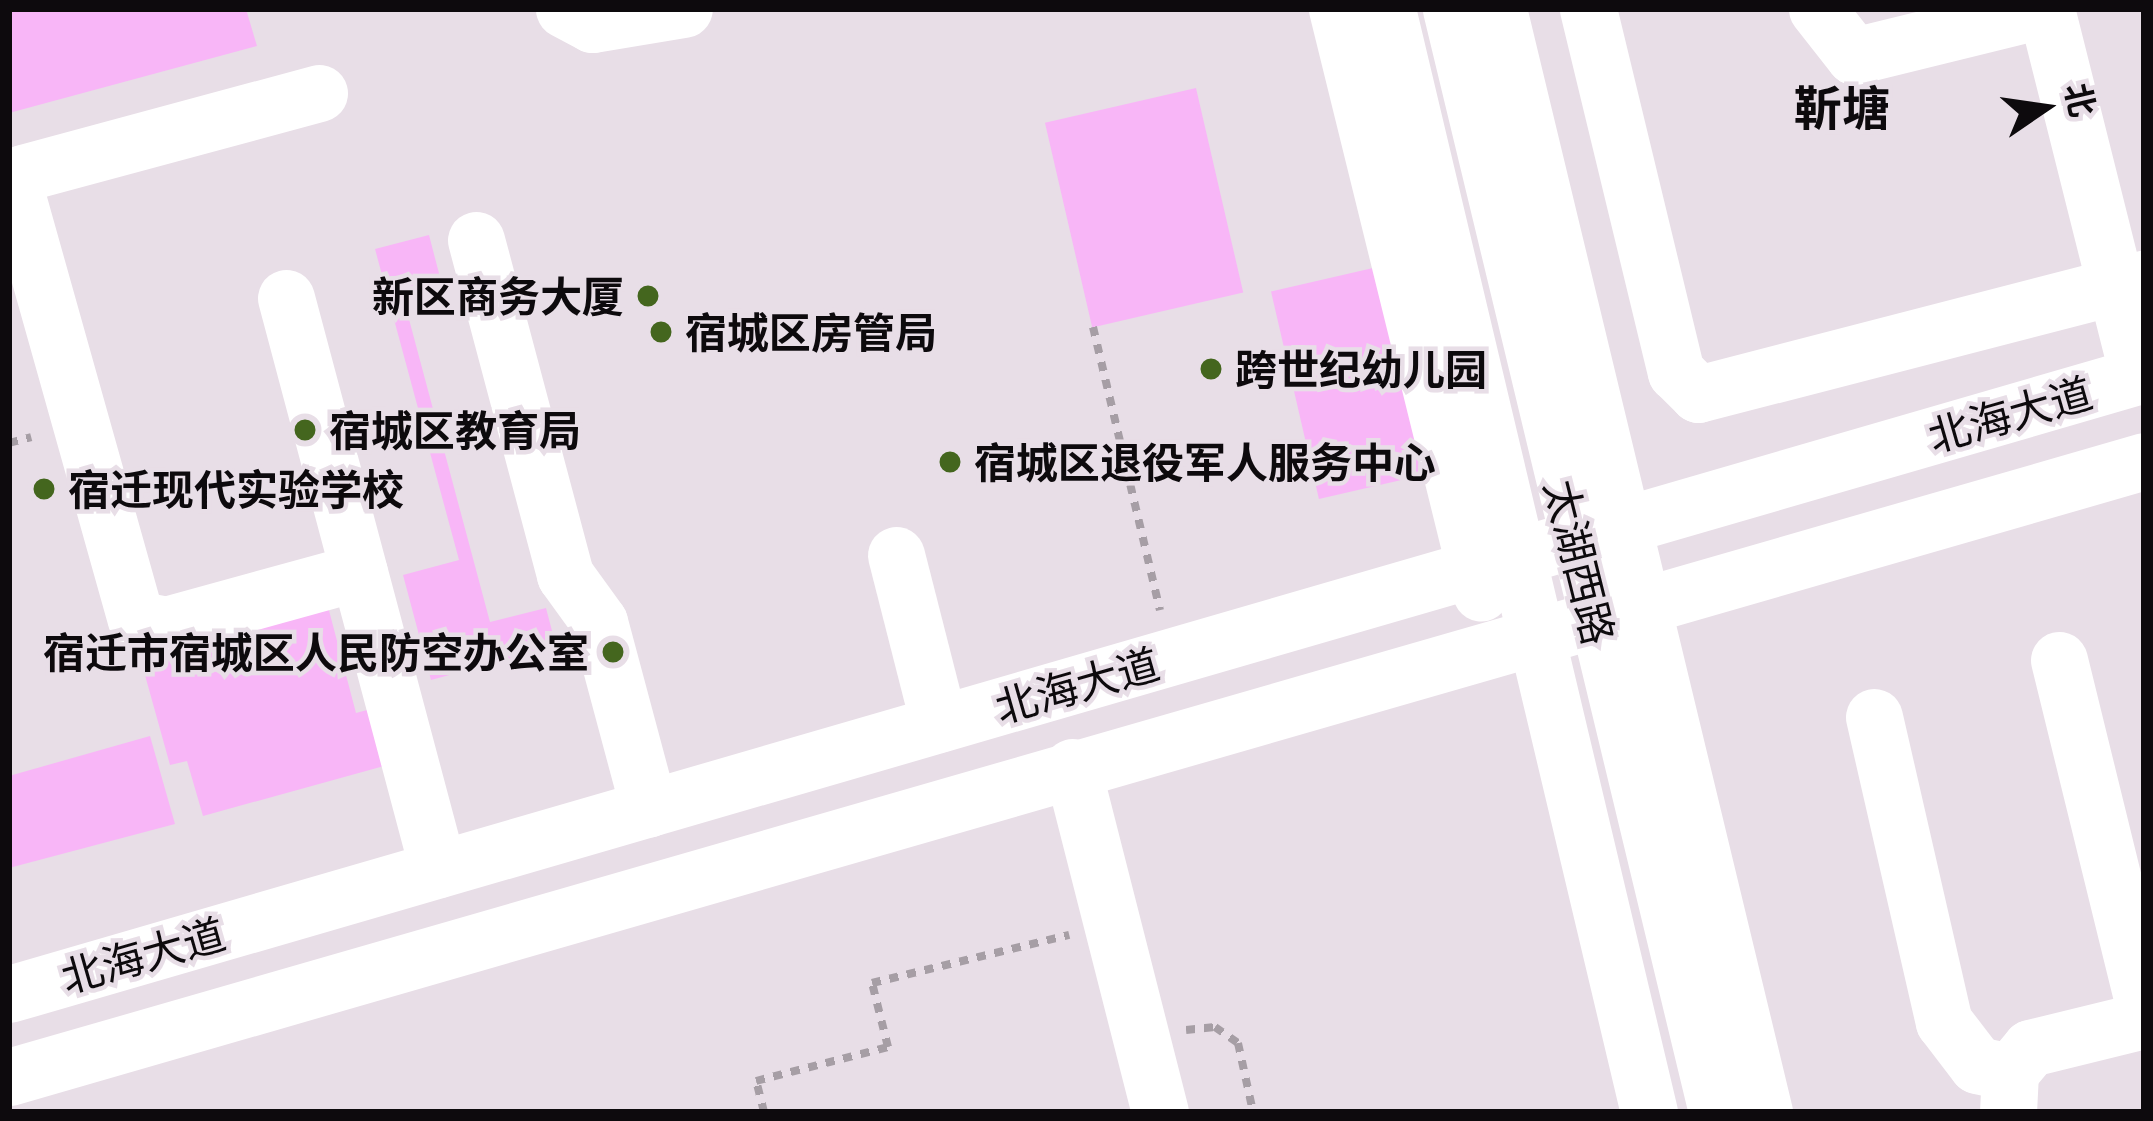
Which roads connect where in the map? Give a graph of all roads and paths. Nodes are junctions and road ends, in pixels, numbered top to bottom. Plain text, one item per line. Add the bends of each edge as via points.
1 (564, 9) edge
2 (684, 9) edge
3 (1337, 9) edge
4 (1387, 9) edge
5 (1451, 9) edge
6 (1498, 9) edge
7 (1588, 9) edge
8 (1817, 9) edge
9 (2043, 10) edge
10 (319, 93) dead end
11 (476, 240) dead end
12 (2129, 283) edge
13 (286, 298) dead end
14 (1663, 319) junction
15 (1093, 327) dead end
16 (1577, 338) junction
17 (2141, 375) edge
18 (1680, 380) junction
19 (1593, 403) junction
20 (31, 437) dead end
21 (9, 443) edge
22 (2144, 461) edge
23 (1599, 536) junction
24 (896, 555) dead end
25 (1494, 566) junction
26 (359, 572) junction
27 (1617, 609) junction
28 (1513, 639) junction
29 (1230, 642) junction
30 (1172, 658) junction
31 (2060, 660) dead end
32 (1250, 715) junction
33 (1874, 717) dead end
34 (939, 724) junction
35 (1072, 767) junction
36 (649, 808) junction
37 (438, 869) junction
38 (1112, 924) junction
39 (9, 994) edge
40 (2144, 1006) edge
41 (2144, 1020) edge
42 (1173, 1049) dead end
43 (9, 1077) edge
44 (2009, 1092) edge
45 (764, 1112) edge
46 (1160, 1112) edge
47 (1253, 1112) edge
48 (1649, 1112) edge
49 (1718, 1112) edge
50 (1764, 1112) edge

1 - 2 street via 592,24
3 - 25 street
4 - 25 street, 太湖西路
5 - 23 street, 太湖西路
6 - 16 street
7 - 14 street
8 - 9 street via 1854,56
9 - 12 street
10 - 26 street via 23,173 14,186 136,619 166,625
11 - 36 street via 565,575 599,622
12 - 17 street
12 - 18 street via 1719,396
13 - 26 street
14 - 16 street
14 - 18 street
15 - 30 path
16 - 19 street
17 - 23 street, 北海大道
18 - 19 street
19 - 23 street
20 - 21 path
22 - 27 street, 北海大道
23 - 25 street, 北海大道
23 - 27 street, 太湖西路
24 - 34 street
25 - 28 street, 太湖西路
25 - 29 street, 北海大道
26 - 37 street
27 - 28 street, 北海大道
27 - 49 street, 太湖西路
27 - 50 street
28 - 32 street, 北海大道
28 - 48 street, 太湖西路
29 - 30 street, 北海大道
29 - 32 street
30 - 34 street, 北海大道
31 - 40 street
32 - 35 street, 北海大道
33 - 44 street via 1944,1022
34 - 36 street, 北海大道
35 - 38 street
35 - 43 street, 北海大道
36 - 37 street, 北海大道
37 - 39 street, 北海大道
38 - 45 path via 872,983 888,1047 756,1081
38 - 46 street
41 - 44 street via 2030,1048
42 - 47 path via 1187,1029 1228,1032

